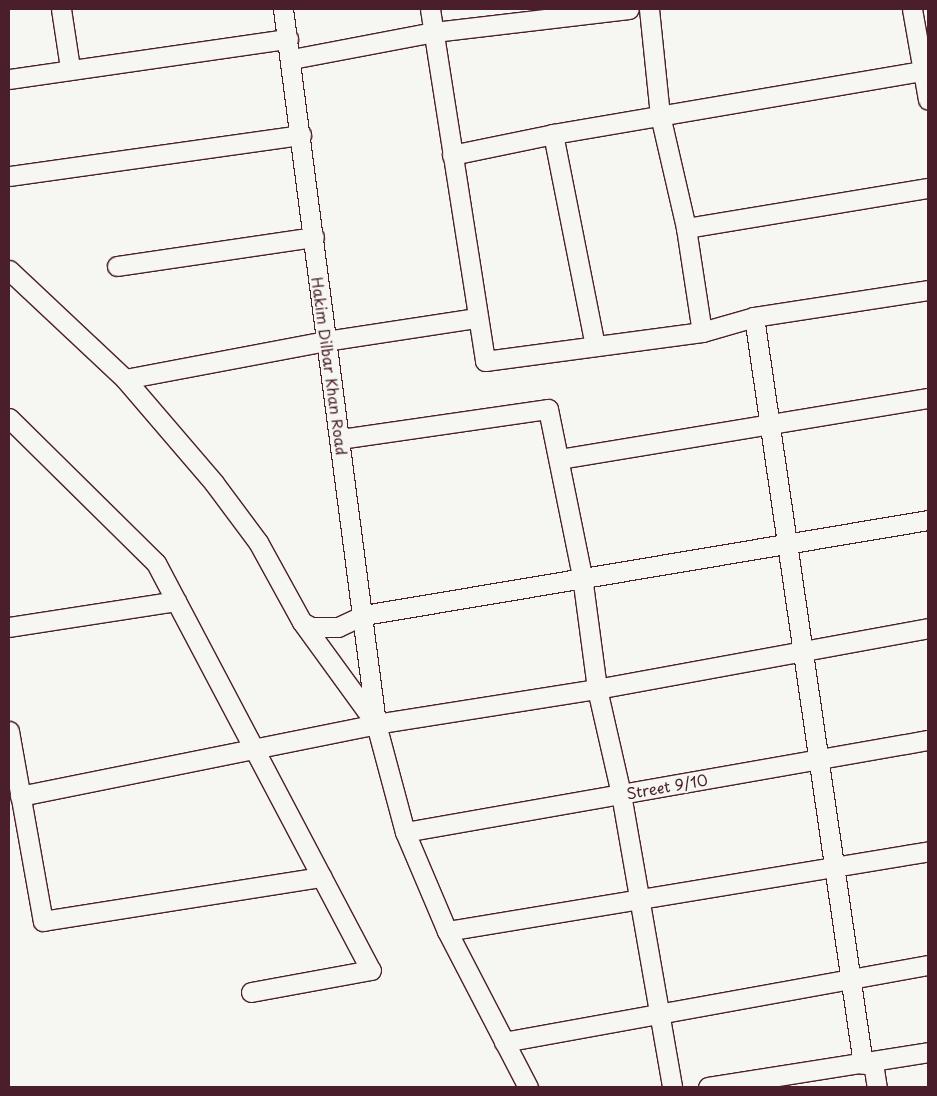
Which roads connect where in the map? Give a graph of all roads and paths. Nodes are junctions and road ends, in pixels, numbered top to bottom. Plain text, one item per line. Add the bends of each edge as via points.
1 (61, 9) edge
2 (283, 9) edge
3 (430, 9) edge
4 (629, 9) edge
5 (649, 9) edge
6 (912, 9) edge
7 (434, 32) junction
8 (288, 39) junction
9 (292, 59) junction
10 (70, 68) junction
11 (926, 70) edge
12 (9, 79) edge
13 (928, 100) edge
14 (660, 115) junction
15 (553, 134) junction
16 (301, 136) junction
17 (452, 155) junction
18 (9, 176) edge
19 (928, 188) edge
20 (686, 228) junction
21 (314, 237) junction
22 (117, 266) dead end
23 (11, 274) edge
24 (928, 290) edge
25 (477, 318) junction
26 (754, 318) junction
27 (702, 332) junction
28 (326, 341) junction
29 (595, 346) junction
30 (125, 379) junction
31 (928, 398) edge
32 (9, 418) edge
33 (770, 424) junction
34 (340, 439) junction
35 (559, 458) junction
36 (928, 520) edge
37 (787, 543) junction
38 (582, 576) junction
39 (176, 601) junction
40 (364, 615) junction
41 (302, 622) junction
42 (9, 627) edge
43 (928, 628) edge
44 (803, 650) junction
45 (597, 689) junction
46 (376, 724) junction
47 (9, 731) edge
48 (928, 740) edge
49 (254, 749) junction
50 (819, 759) junction
51 (620, 794) junction
52 (20, 796) junction
53 (406, 832) junction
54 (928, 852) edge
55 (834, 867) junction
56 (322, 877) junction
57 (639, 899) junction
58 (447, 931) junction
59 (928, 964) edge
60 (851, 979) junction
61 (251, 992) dead end
62 (659, 1014) junction
63 (504, 1042) junction
64 (928, 1052) edge
65 (868, 1064) junction
66 (760, 1084) edge
67 (528, 1087) edge
68 (672, 1087) edge
69 (708, 1087) edge
70 (877, 1087) edge

1 - 10 street
2 - 8 street, Hakim Dilbar Khan Road
3 - 7 street
4 - 7 street
5 - 14 street
6 - 11 street
7 - 9 street
7 - 17 street
8 - 9 street, Hakim Dilbar Khan Road
8 - 10 street
9 - 16 street, Hakim Dilbar Khan Road
10 - 12 street
11 - 13 street
11 - 14 street
14 - 15 street
14 - 20 street
15 - 17 street
15 - 29 street
16 - 18 street
16 - 21 street, Hakim Dilbar Khan Road
17 - 25 street
19 - 20 street
20 - 27 street
21 - 22 street
21 - 28 street, Hakim Dilbar Khan Road
23 - 30 street
24 - 26 street
25 - 28 street
25 - 29 street via 485,361
26 - 27 street
26 - 33 street
27 - 29 street
28 - 30 street
28 - 34 street, Hakim Dilbar Khan Road
30 - 41 street via 214,483 258,542
31 - 33 street
32 - 39 street via 156,563
33 - 35 street
33 - 37 street
34 - 35 street via 548,410
34 - 40 street, Hakim Dilbar Khan Road
35 - 38 street
36 - 37 street
37 - 38 street
37 - 44 street
38 - 40 street
38 - 45 street
39 - 42 street
39 - 49 street
40 - 41 street via 348,624 328,628 311,627
40 - 46 street, Hakim Dilbar Khan Road
41 - 46 street
43 - 44 street
44 - 45 street
44 - 50 street
45 - 46 street
45 - 51 street
46 - 49 street
46 - 53 street
47 - 52 street
48 - 50 street, Street 9/10
49 - 52 street
49 - 56 street
50 - 51 street, Street 9/10
50 - 55 street
51 - 53 street, Street 9/10
51 - 57 street
52 - 56 street via 42,922
53 - 58 street
54 - 55 street
55 - 57 street
55 - 60 street
56 - 61 street via 371,970
57 - 58 street
57 - 62 street
58 - 63 street
59 - 60 street
60 - 62 street
60 - 65 street
62 - 63 street
62 - 68 street
63 - 67 street
64 - 65 street
65 - 66 street
65 - 70 street
66 - 69 street

